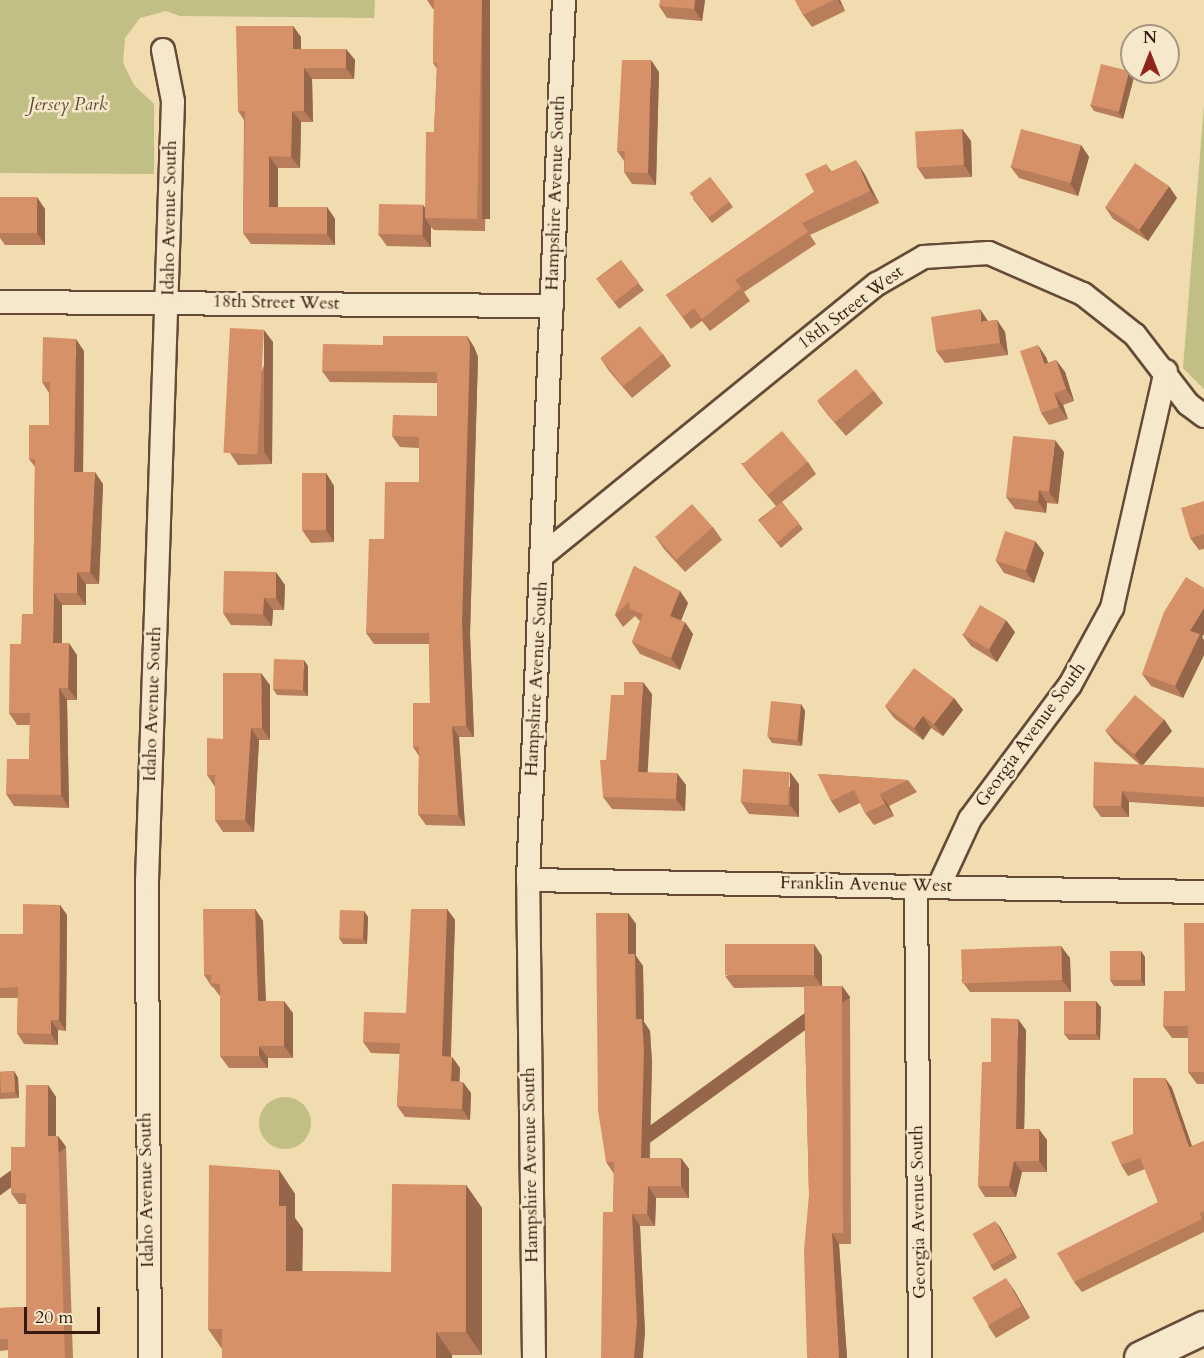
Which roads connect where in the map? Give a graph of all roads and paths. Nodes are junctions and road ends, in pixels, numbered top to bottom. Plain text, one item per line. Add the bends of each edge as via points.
1 (564, 0) edge
2 (163, 51) dead end
3 (0, 302) edge
4 (167, 302) junction
5 (552, 306) junction
6 (1166, 371) junction
7 (1204, 416) edge
8 (543, 555) junction
9 (528, 880) junction
10 (939, 886) junction
11 (916, 887) junction
12 (1204, 892) edge
13 (1204, 1328) edge
14 (150, 1358) edge
15 (534, 1358) edge
16 (920, 1358) edge
17 (1141, 1358) edge

1 - 5 street, Hampshire Avenue South
2 - 4 street, Idaho Avenue South via 173,101
3 - 4 street, 18th Street West
4 - 5 street, 18th Street West
4 - 14 street, Idaho Avenue South via 147,881
5 - 8 street, Hampshire Avenue South
6 - 7 street, 18th Street West via 1188,404
6 - 8 street, 18th Street West via 1112,312 1024,265 989,253 924,257 877,284
6 - 10 street, Georgia Avenue South via 1112,608 1070,686 970,819
8 - 9 street, Hampshire Avenue South
9 - 11 street, Franklin Avenue West
9 - 15 street, Hampshire Avenue South
10 - 11 street, Franklin Avenue West
10 - 12 street, Franklin Avenue West
11 - 16 street, Georgia Avenue South
13 - 17 street

